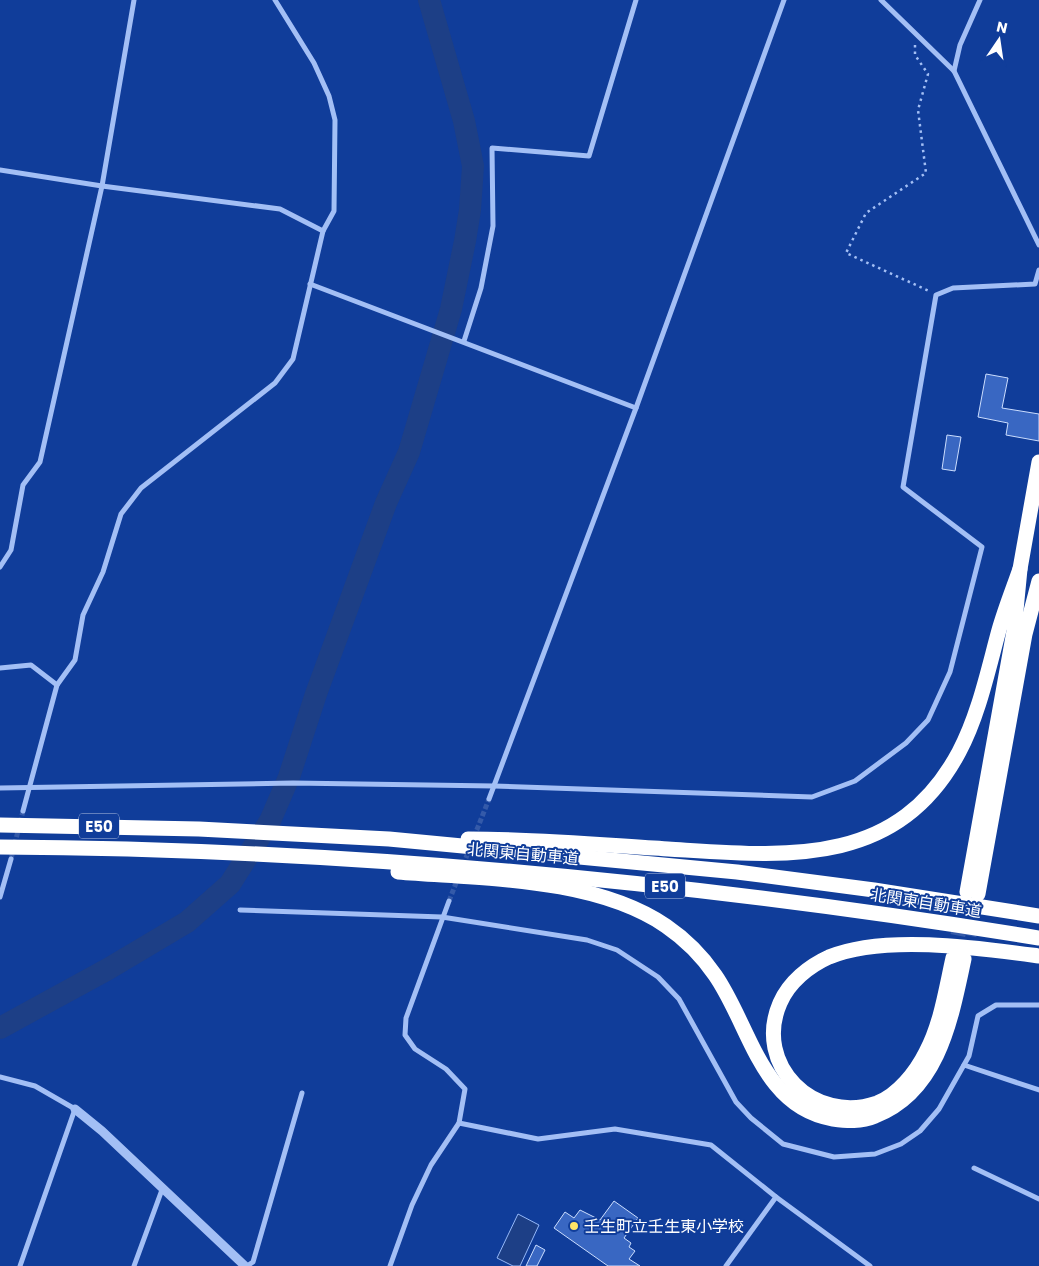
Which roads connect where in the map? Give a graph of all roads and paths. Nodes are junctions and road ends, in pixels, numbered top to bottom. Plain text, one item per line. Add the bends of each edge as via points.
1 (134, 0) edge
2 (275, 0) edge
3 (636, 0) edge
4 (784, 0) edge
5 (881, 0) edge
6 (980, 0) edge
7 (914, 32) junction
8 (954, 70) junction
9 (0, 170) edge
10 (102, 186) junction
11 (323, 231) junction
12 (1039, 245) edge
13 (1039, 270) edge
14 (310, 284) junction
15 (936, 294) junction
16 (464, 341) junction
17 (636, 408) junction
18 (1039, 462) edge
19 (0, 567) edge
20 (1020, 569) junction
21 (1039, 581) edge
22 (0, 668) edge
23 (57, 685) junction
24 (494, 786) junction
25 (30, 787) junction
26 (0, 788) edge
27 (489, 798) tunnel mouth
28 (24, 812) tunnel mouth
29 (0, 825) edge
30 (389, 839) junction
31 (0, 847) edge
32 (288, 856) junction
33 (12, 859) tunnel mouth
34 (0, 897) edge
35 (449, 901) tunnel mouth
36 (240, 910) dead end
37 (1039, 916) edge
38 (442, 917) junction
39 (1039, 938) edge
40 (1039, 956) edge
41 (1039, 1005) edge
42 (964, 1065) junction
43 (0, 1077) edge
44 (1039, 1090) edge
45 (302, 1093) dead end
46 (75, 1109) junction
47 (459, 1123) junction
48 (974, 1168) dead end
49 (163, 1187) junction
50 (776, 1197) junction
51 (1039, 1199) edge
52 (20, 1266) edge
53 (134, 1266) edge
54 (246, 1266) edge
55 (390, 1266) edge
56 (726, 1266) edge
57 (870, 1266) edge

1 - 10 street
2 - 11 street via 314,63 329,96 335,120 334,211
3 - 16 street via 589,156 492,148 493,226 481,288
4 - 17 street
5 - 7 street
6 - 8 street via 960,45
7 - 8 street
7 - 15 path via 915,55 928,74 918,110 926,173 866,213 846,253
8 - 12 street
9 - 10 street
10 - 11 street via 280,209
10 - 19 street via 40,462 24,485 11,550
11 - 14 street
13 - 15 street via 1034,284 953,288
14 - 16 street
14 - 23 street via 294,359 275,382 141,488 121,514 103,572 83,616 75,660
15 - 24 street via 904,487 982,547 950,672 928,720 906,743 856,781 812,797
16 - 17 street
17 - 24 street
18 - 20 highway
20 - 21 highway via 1014,631 973,893 1025,634
20 - 30 highway via 960,751 918,805 866,838 827,850 769,855 502,839
22 - 23 street via 31,665
23 - 25 street
24 - 25 street via 241,783
24 - 27 street
25 - 26 street
25 - 28 street
29 - 30 highway, 北関東自動車道 / E50 via 198,829
30 - 37 highway, 北関東自動車道 / E50 via 737,872
31 - 32 highway, 北関東自動車道 / E50 via 186,850
32 - 39 highway, 北関東自動車道 / E50 via 606,879 869,912
32 - 40 highway via 385,871 566,889 624,904 666,926 685,941 715,974 774,1084 804,1110 839,1120 855,1121 889,1111 904,1101 928,1072 947,1030 959,958 927,1051 906,1081 878,1102 846,1108 816,1101 787,1076 778,1060 774,1042 777,1010 795,980 810,967 829,957 884,946
33 - 34 street
35 - 38 street
36 - 38 street
38 - 42 street via 586,940 617,950 642,964 679,999 736,1102 783,1144 802,1150 834,1157 875,1154 901,1144 920,1131 939,1109
38 - 47 street via 406,1018 405,1035 415,1048 446,1069 465,1089
41 - 42 street via 996,1005 978,1016
42 - 44 street
43 - 46 street via 35,1086
45 - 54 street via 253,1262
46 - 49 street
46 - 52 street
47 - 50 street via 538,1139 615,1129 711,1145
47 - 55 street via 431,1165 412,1205
48 - 51 street
49 - 53 street
49 - 54 street
50 - 56 street
50 - 57 street

